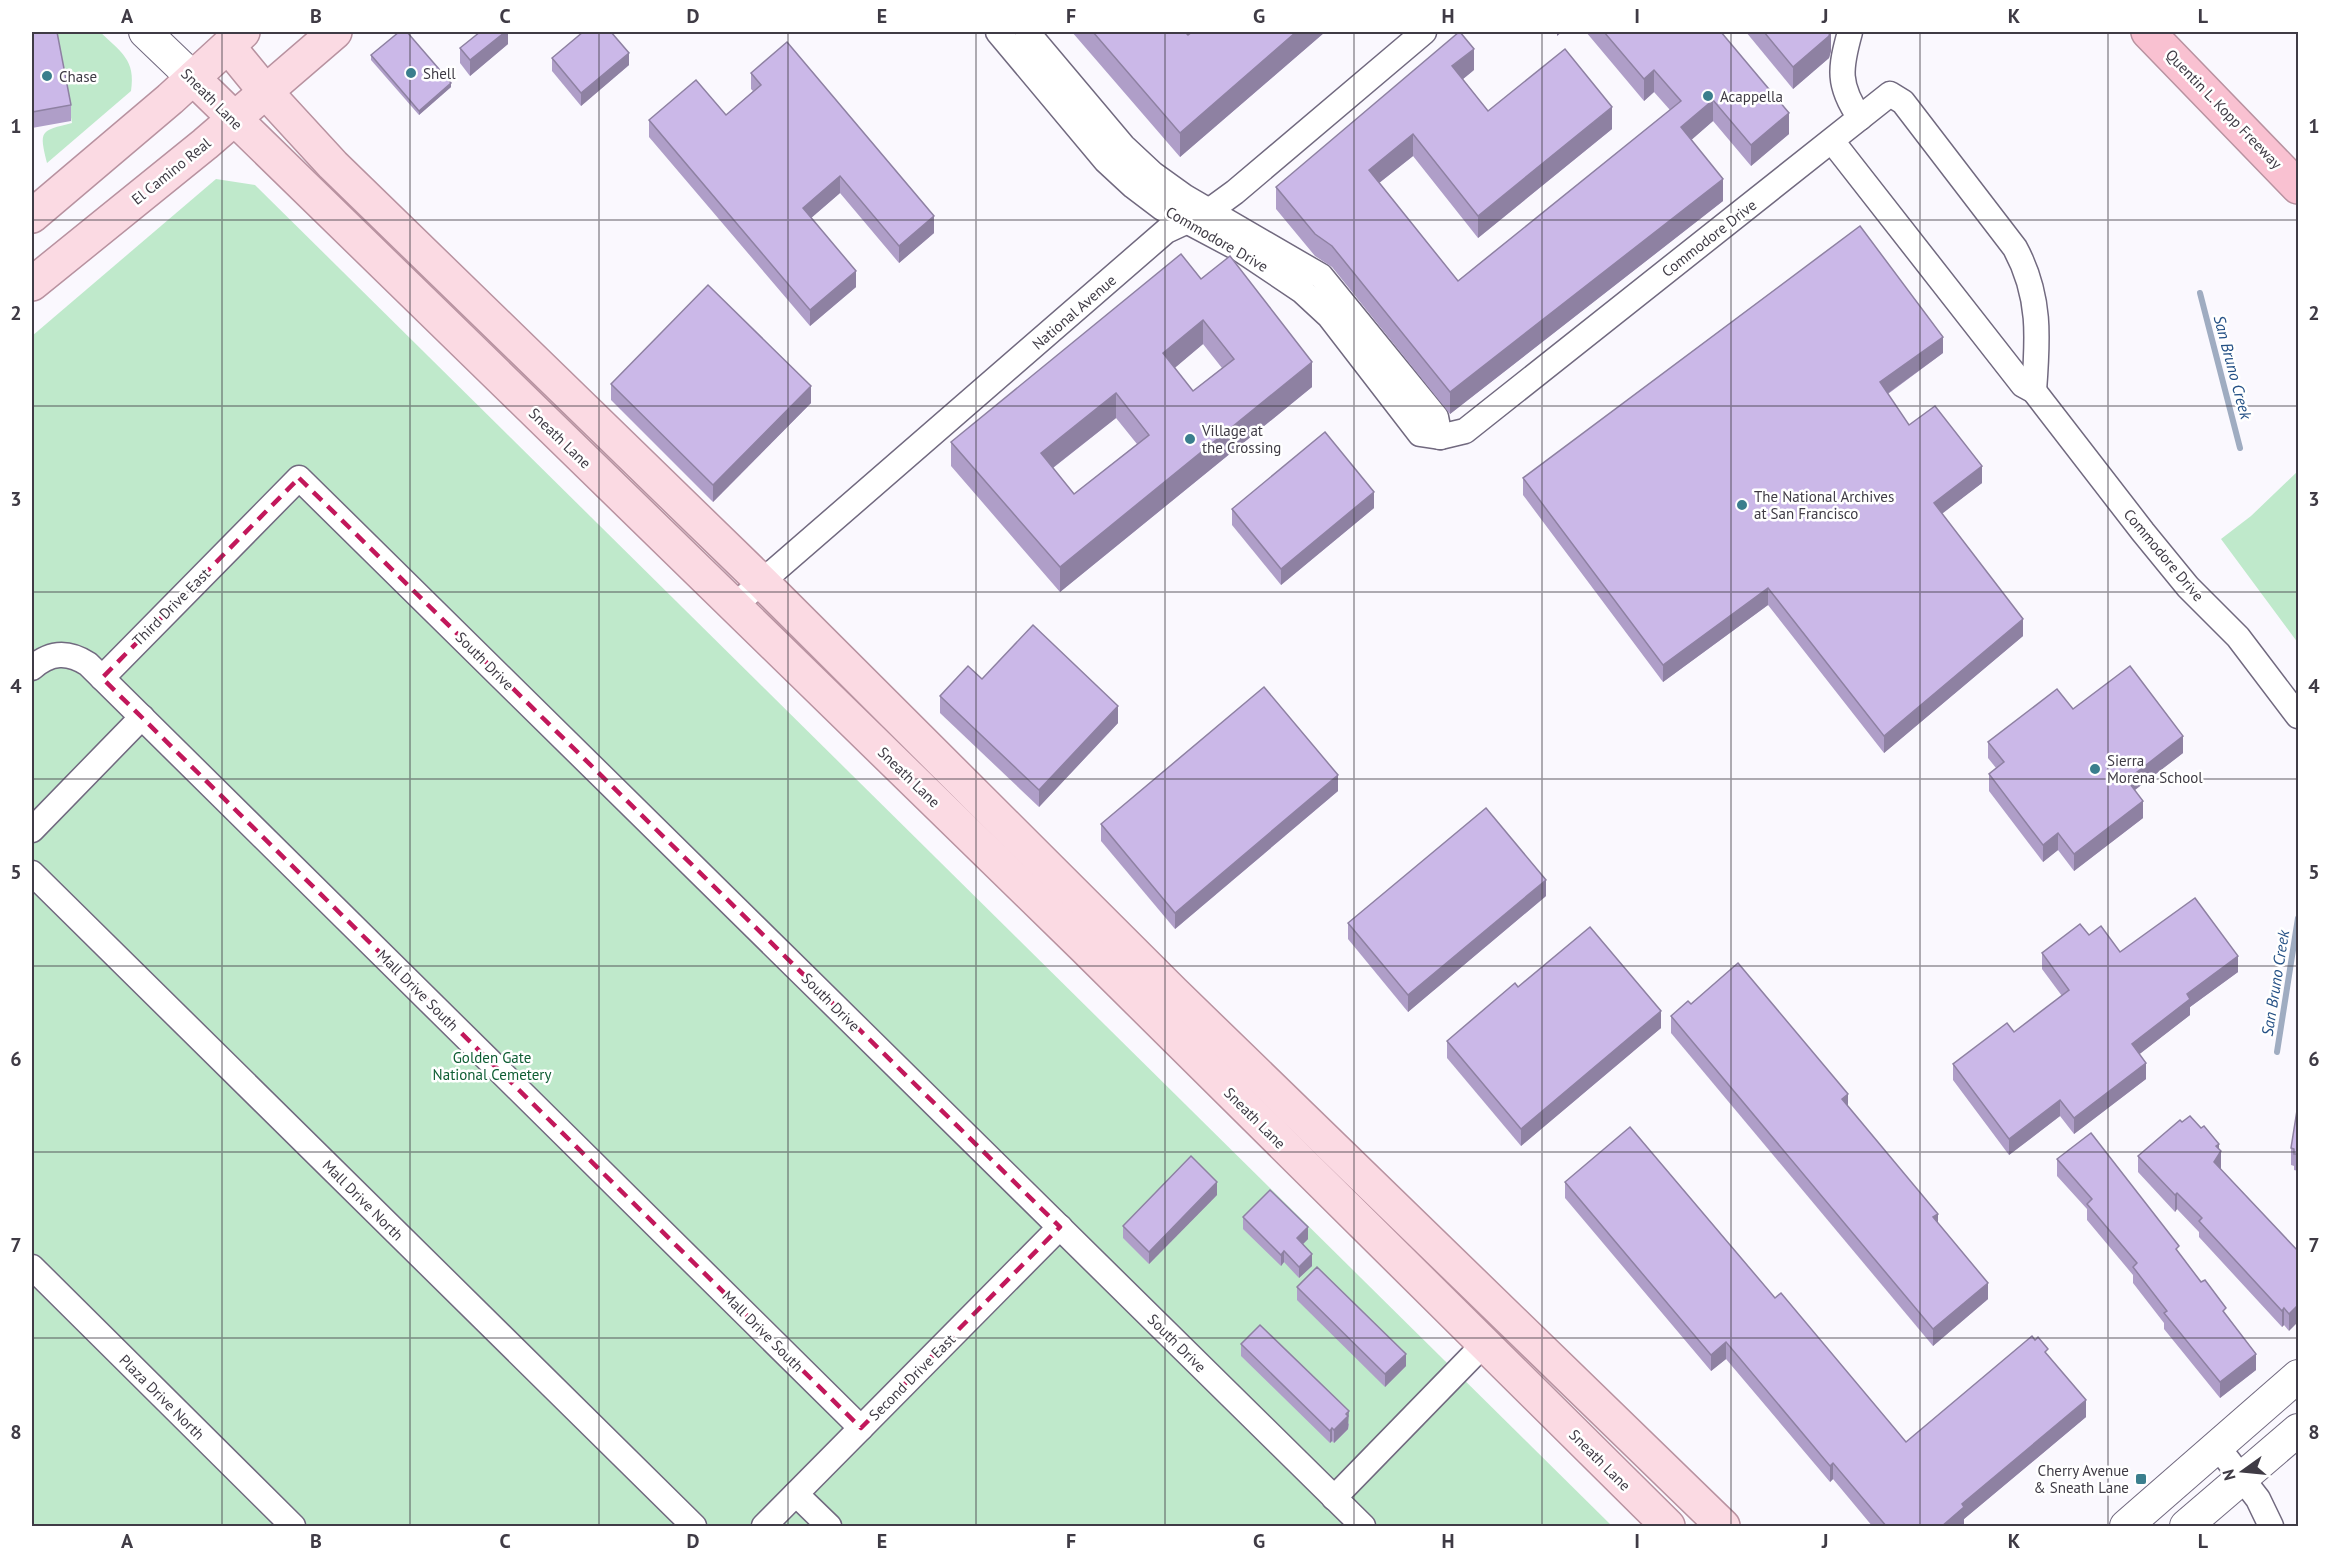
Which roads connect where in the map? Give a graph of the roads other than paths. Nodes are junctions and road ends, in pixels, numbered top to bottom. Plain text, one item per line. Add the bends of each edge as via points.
1 (145, 32) edge
2 (335, 32) edge
3 (998, 32) edge
4 (1026, 32) edge
5 (1424, 32) edge
6 (1850, 32) edge
7 (2132, 32) edge
8 (2148, 32) edge
9 (228, 36) edge
10 (1040, 65) junction
11 (193, 78) junction
12 (264, 90) junction
13 (1860, 118) junction
14 (233, 120) junction
15 (1832, 141) junction
16 (2273, 160) junction
17 (2298, 187) edge
18 (1209, 210) junction
19 (32, 216) edge
20 (1185, 221) junction
21 (32, 284) edge
22 (2034, 391) junction
23 (1440, 437) junction
24 (299, 478) joint
25 (762, 582) junction
26 (734, 606) junction
27 (32, 668) edge
28 (102, 678) junction
29 (2298, 716) edge
30 (142, 717) junction
31 (32, 830) edge
32 (32, 873) edge
33 (1060, 1227) junction
34 (32, 1267) edge
35 (1483, 1344) junction
36 (2298, 1376) edge
37 (861, 1428) junction
38 (2298, 1430) edge
39 (2217, 1446) junction
40 (2243, 1478) junction
41 (796, 1494) junction
42 (1334, 1498) junction
43 (293, 1527) edge
44 (694, 1527) edge
45 (764, 1527) edge
46 (829, 1527) edge
47 (1363, 1527) edge
48 (1668, 1527) edge
49 (1723, 1527) edge
50 (2126, 1527) edge
51 (2187, 1527) edge
52 (2271, 1527) edge

1 - 11 street, Sneath Lane
2 - 12 main road, El Camino Real
3 - 10 street, Commodore Drive
4 - 10 street, Commodore Drive
5 - 18 street, National Avenue
6 - 13 street via 1840,66 1845,93
7 - 16 highway
8 - 16 highway, Quentin L. Kopp Freeway
9 - 11 main road
9 - 12 main road
10 - 18 street, Commodore Drive via 1153,174
10 - 20 street, Commodore Drive via 1106,161 1148,198
11 - 14 main road, Sneath Lane
11 - 19 main road
12 - 14 main road, El Camino Real
12 - 25 main road via 333,165
13 - 15 street, Commodore Drive
13 - 22 street, Commodore Drive via 1890,94 1903,102 2015,248 2034,295
14 - 21 main road, El Camino Real
14 - 26 main road, Sneath Lane
15 - 22 street, Commodore Drive via 2023,385
15 - 23 street, Commodore Drive via 1465,431
16 - 17 highway, Quentin L. Kopp Freeway
18 - 20 street, National Avenue
18 - 23 street, Commodore Drive via 1321,276 1436,417
20 - 23 street, Commodore Drive via 1241,250 1302,291 1329,316 1420,434
20 - 25 street, National Avenue via 1158,238
22 - 29 street, Commodore Drive via 2143,532 2188,587 2238,637
24 - 28 street, Third Drive East
24 - 33 street, South Drive
25 - 26 street, National Avenue
25 - 49 main road via 1173,992
26 - 35 main road, Sneath Lane
27 - 28 street via 50,656 70,655 88,664
28 - 30 street, Mall Drive South
30 - 31 street
30 - 37 street, Mall Drive South
32 - 44 street, Mall Drive North
33 - 37 street, Second Drive East
33 - 42 street, South Drive
34 - 43 street, Plaza Drive North
35 - 42 street
35 - 48 main road, Sneath Lane
36 - 39 street
37 - 41 street, Second Drive East
38 - 40 street
39 - 40 street
39 - 50 street
40 - 51 street
40 - 52 street
41 - 45 street, Second Drive East
41 - 46 street
42 - 47 street, South Drive

